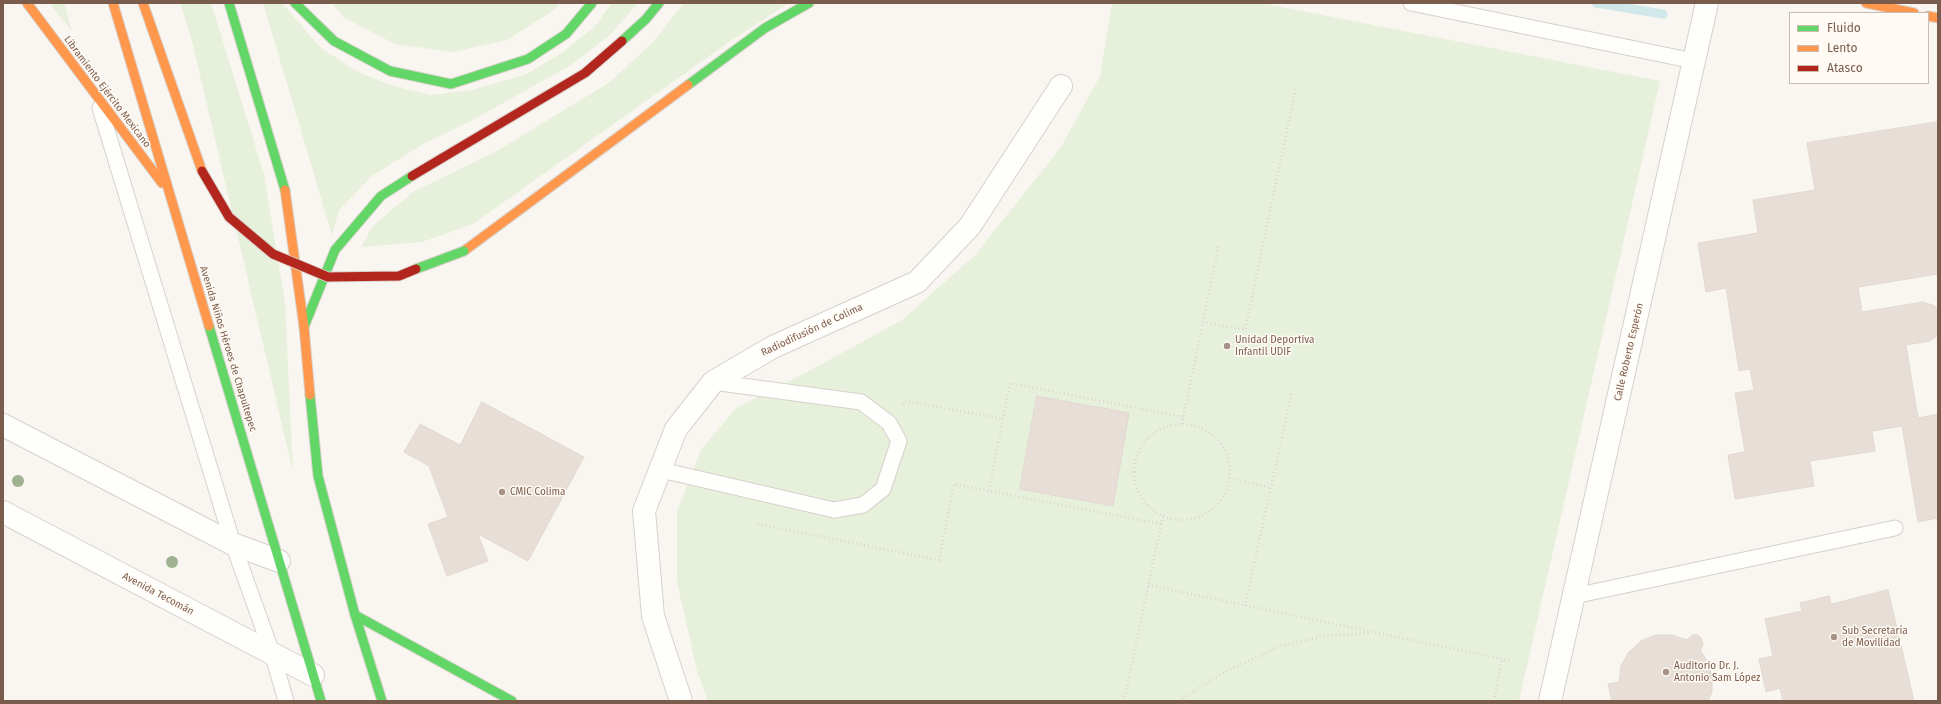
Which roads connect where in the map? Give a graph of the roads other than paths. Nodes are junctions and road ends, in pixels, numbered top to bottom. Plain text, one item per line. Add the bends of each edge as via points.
1 (27, 3) edge
2 (113, 3) edge
3 (144, 3) edge
4 (229, 3) edge
5 (295, 3) edge
6 (592, 3) edge
7 (659, 3) edge
8 (809, 3) edge
9 (1411, 3) edge
10 (1707, 3) edge
11 (1866, 3) edge
12 (1909, 12) edge
13 (1694, 61) junction
14 (1061, 86) dead end
15 (97, 96) junction
16 (170, 193) junction
17 (304, 327) junction
18 (714, 382) junction
19 (3, 426) edge
20 (661, 470) junction
21 (3, 512) edge
22 (1895, 528) dead end
23 (232, 544) junction
24 (279, 560) junction
25 (1574, 596) junction
26 (356, 616) junction
27 (272, 653) junction
28 (314, 676) junction
29 (286, 701) edge
30 (321, 701) edge
31 (382, 701) edge
32 (512, 701) edge
33 (681, 701) edge
34 (1550, 701) edge

1 - 15 main road, Libramiento Ejército Mexicano
2 - 16 main road, Avenida Niños Héroes de Chapultepec
3 - 8 main road, bridge via 202,171 229,217 273,254 328,277 399,276 464,251 765,28
4 - 17 main road via 284,182
5 - 6 main road via 334,41 390,71 451,84 528,59 566,34
7 - 17 main road via 646,19 585,73 428,165 381,196 335,250
9 - 13 lane
10 - 13 street, Calle Roberto Esperón
11 - 12 main road
13 - 25 street, Calle Roberto Esperón
14 - 18 street, Radiodifusión de Colima via 970,226 917,282 772,347
15 - 16 main road, Libramiento Ejército Mexicano
15 - 23 lane
16 - 24 main road, Avenida Niños Héroes de Chapultepec
17 - 26 main road via 318,476
18 - 20 street, Radiodifusión de Colima via 676,429
18 - 20 lane via 861,402 890,423 899,441 883,489 863,505 834,510
19 - 23 street
20 - 33 street, Radiodifusión de Colima via 644,511 652,616
21 - 27 street, Avenida Tecomán
22 - 25 lane
23 - 24 street
23 - 27 lane
24 - 28 main road, Avenida Niños Héroes de Chapultepec
25 - 34 street, Calle Roberto Esperón
26 - 31 main road
26 - 32 main road
27 - 28 street, Avenida Tecomán
27 - 29 lane
28 - 30 main road, Avenida Niños Héroes de Chapultepec

